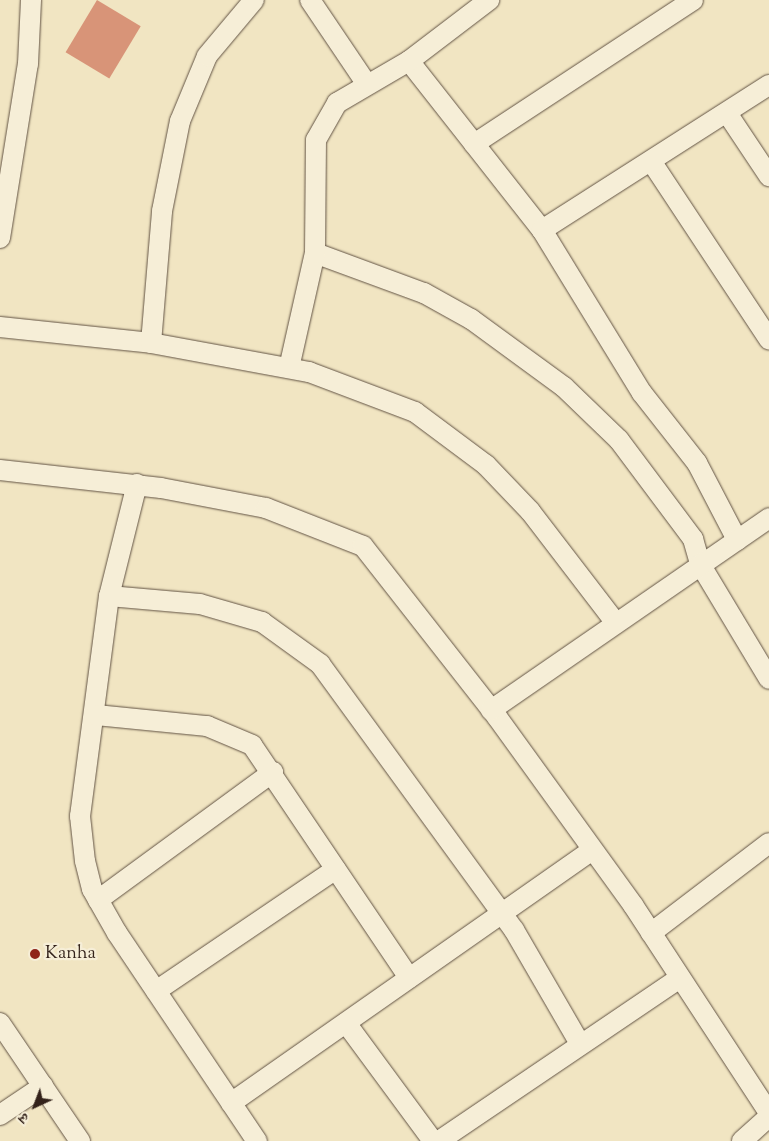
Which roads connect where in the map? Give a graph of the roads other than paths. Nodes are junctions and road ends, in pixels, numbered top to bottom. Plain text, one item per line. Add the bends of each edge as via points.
1 (31, 0) edge
2 (254, 0) edge
3 (310, 0) edge
4 (489, 0) edge
5 (693, 0) edge
6 (409, 61) junction
7 (366, 84) junction
8 (769, 86) edge
9 (727, 113) junction
10 (474, 144) junction
11 (651, 162) junction
12 (769, 176) edge
13 (542, 230) junction
14 (0, 238) edge
15 (315, 253) junction
16 (0, 327) edge
17 (769, 339) edge
18 (151, 343) junction
19 (289, 368) junction
20 (0, 470) edge
21 (137, 484) junction
22 (769, 518) edge
23 (737, 540) junction
24 (700, 564) junction
25 (109, 596) junction
26 (616, 623) junction
27 (769, 679) edge
28 (492, 710) junction
29 (96, 715) junction
30 (273, 772) junction
31 (768, 845) edge
32 (592, 850) junction
33 (336, 869) junction
34 (98, 900) junction
35 (502, 914) junction
36 (651, 934) junction
37 (409, 978) junction
38 (680, 978) junction
39 (156, 991) junction
40 (0, 1023) edge
41 (346, 1023) junction
42 (580, 1044) junction
43 (43, 1086) junction
44 (231, 1103) junction
45 (0, 1115) edge
46 (769, 1115) edge
47 (80, 1141) edge
48 (257, 1141) edge
49 (433, 1141) edge
50 (438, 1141) edge
51 (742, 1141) edge

1 - 14 street via 28,64
2 - 18 street via 207,56 180,121 162,212
3 - 7 street
4 - 6 street
5 - 10 street
6 - 7 street
6 - 10 street
7 - 15 street via 337,103 316,140
8 - 9 street
9 - 11 street
9 - 12 street
10 - 13 street
11 - 13 street
11 - 17 street
13 - 23 street via 642,393 697,463
15 - 19 street
15 - 24 street via 424,293 487,330 564,388 619,440 658,490 693,539
16 - 18 street
18 - 19 street
19 - 26 street via 371,392 414,412 486,465 530,512
20 - 21 street
21 - 25 street
21 - 28 street via 266,508 363,546
22 - 23 street
23 - 24 street
24 - 26 street
24 - 27 street
25 - 29 street
25 - 35 street via 200,604 262,622 320,664
26 - 28 street
28 - 32 street
29 - 30 street via 207,726 252,745
29 - 34 street via 80,816 90,879
30 - 33 street
30 - 34 street
31 - 36 street
32 - 35 street
32 - 36 street
33 - 37 street
33 - 39 street
34 - 39 street
35 - 37 street
35 - 42 street
36 - 38 street
37 - 41 street
38 - 42 street
38 - 46 street
39 - 44 street
40 - 43 street
41 - 44 street
41 - 49 street
42 - 50 street
43 - 45 street
43 - 47 street
44 - 48 street
46 - 51 street

